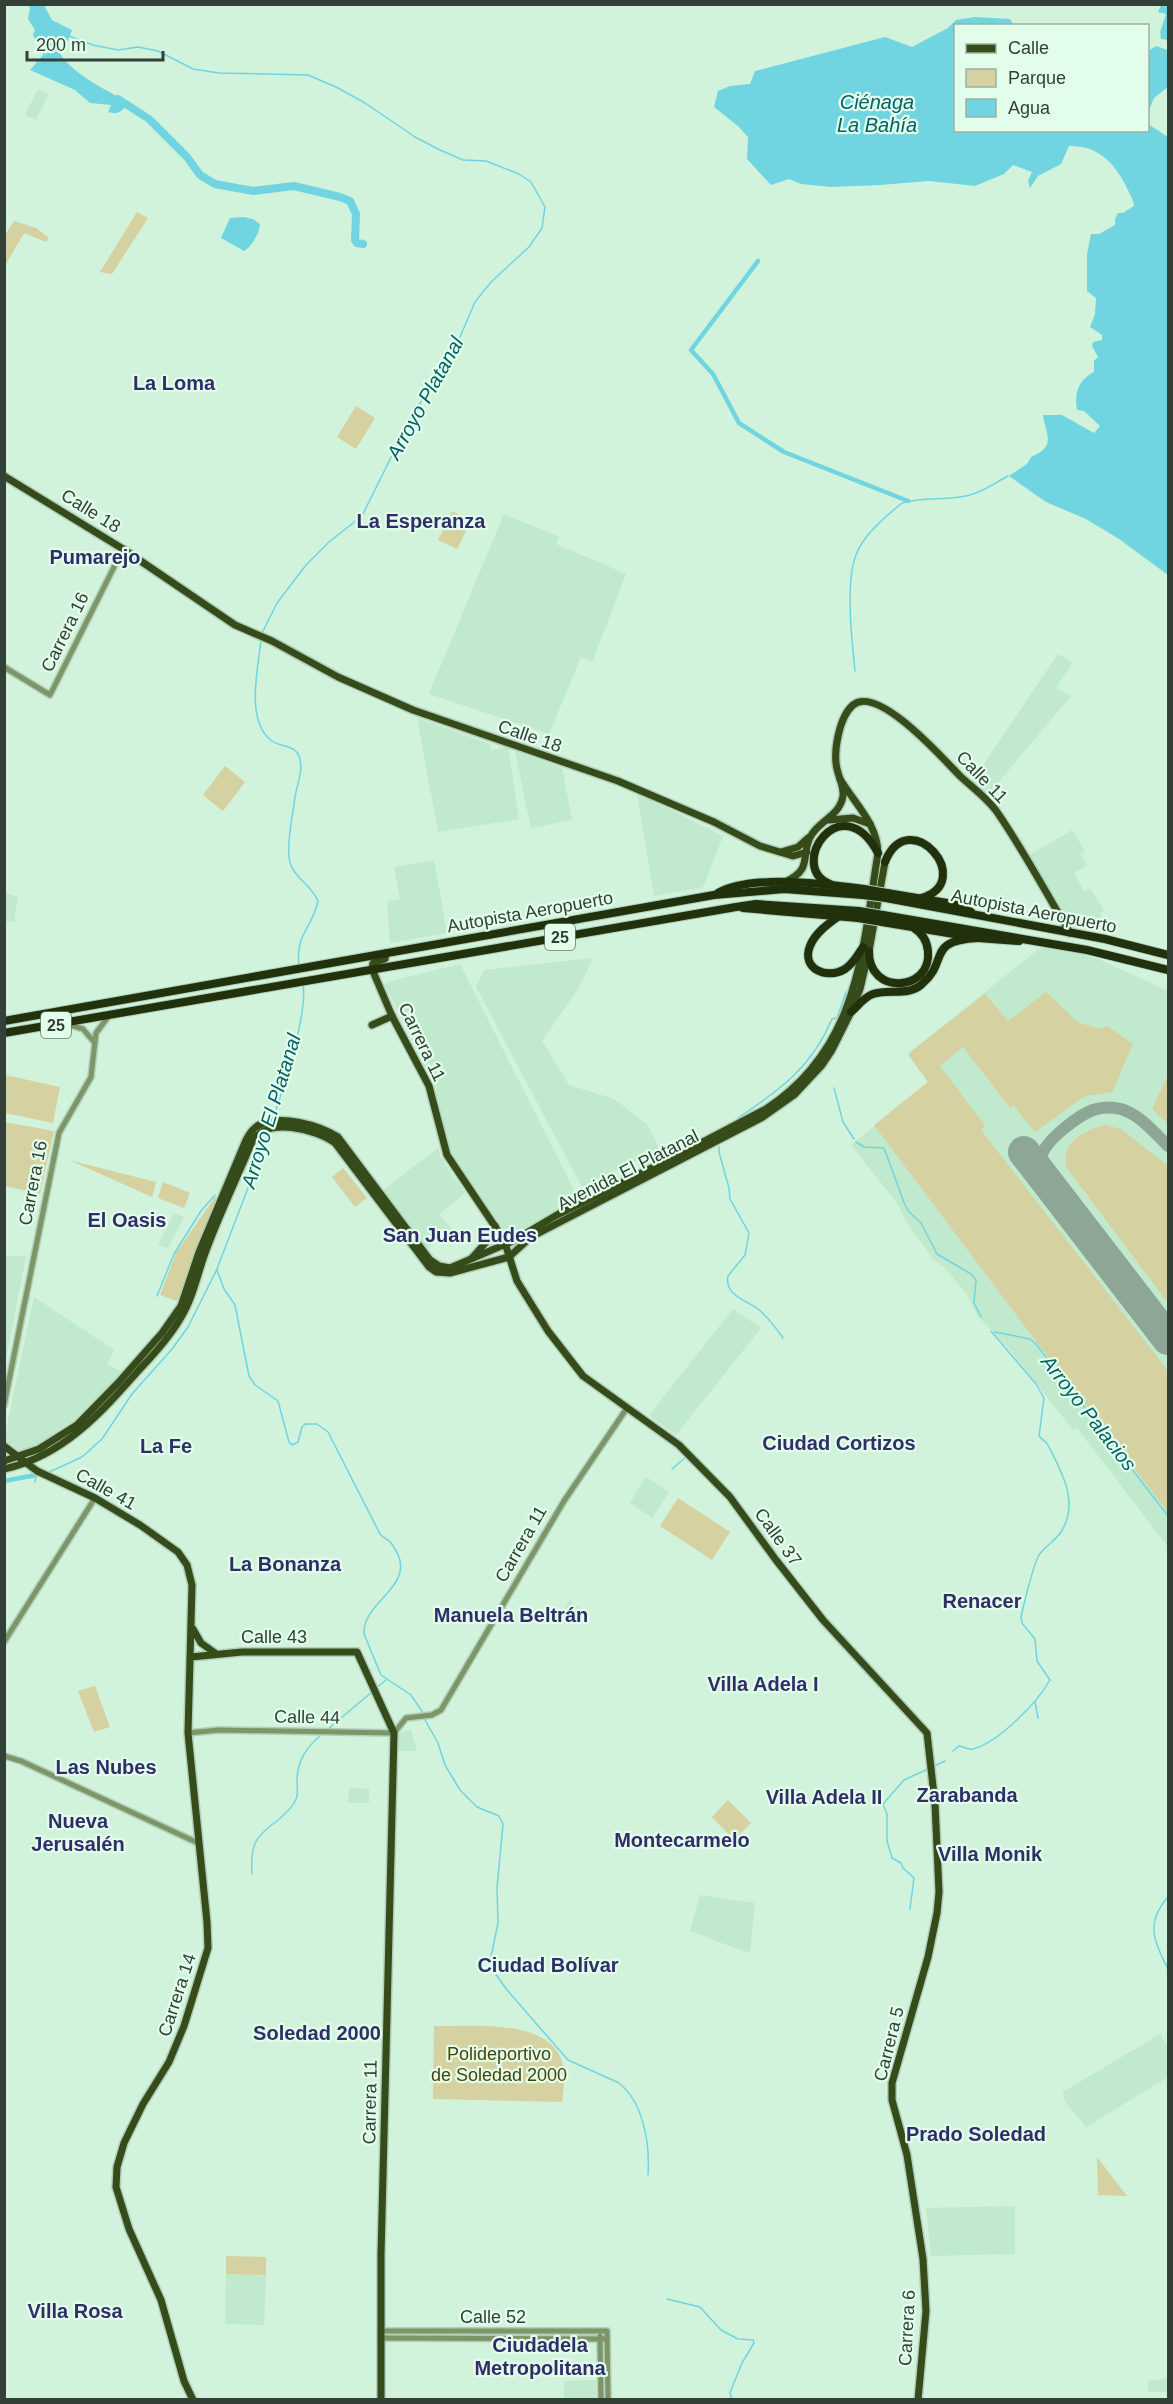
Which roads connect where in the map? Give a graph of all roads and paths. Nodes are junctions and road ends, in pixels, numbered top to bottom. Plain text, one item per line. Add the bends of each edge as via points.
1 (4, 476) edge
2 (123, 549) junction
3 (4, 667) edge
4 (863, 701) joint
5 (840, 779) junction
6 (824, 822) junction
7 (872, 824) junction
8 (810, 836) junction
9 (776, 851) junction
10 (807, 852) junction
11 (878, 853) junction
12 (788, 855) junction
13 (885, 862) joint
14 (796, 876) junction
15 (784, 883) junction
16 (834, 885) junction
17 (863, 892) junction
18 (714, 895) junction
19 (887, 896) junction
20 (921, 898) junction
21 (736, 906) junction
22 (859, 915) junction
23 (975, 915) junction
24 (839, 916) junction
25 (882, 918) junction
26 (909, 927) junction
27 (1070, 933) junction
28 (978, 938) junction
29 (1035, 940) junction
30 (866, 949) junction
31 (386, 953) junction
32 (1168, 955) edge
33 (372, 969) junction
34 (1168, 970) edge
35 (851, 1012) junction
36 (392, 1016) junction
37 (108, 1017) junction
38 (4, 1021) edge
39 (67, 1023) junction
40 (372, 1025) dead end
41 (4, 1033) edge
42 (95, 1046) junction
43 (280, 1124) junction
44 (261, 1128) junction
45 (682, 1156) junction
46 (495, 1226) junction
47 (524, 1241) junction
48 (506, 1244) junction
49 (509, 1257) junction
50 (470, 1260) junction
51 (513, 1270) junction
52 (4, 1405) edge
53 (627, 1408) junction
54 (4, 1446) edge
55 (18, 1458) junction
56 (4, 1461) edge
57 (26, 1463) junction
58 (4, 1469) edge
59 (95, 1498) junction
60 (187, 1565) joint
61 (192, 1627) junction
62 (4, 1642) edge
63 (216, 1653) junction
64 (191, 1657) junction
65 (188, 1733) junction
66 (394, 1733) junction
67 (5, 1756) edge
68 (198, 1843) junction
69 (939, 1892) joint
70 (923, 2259) joint
71 (380, 2335) junction
72 (603, 2339) junction
73 (193, 2400) edge
74 (381, 2400) edge
75 (601, 2400) edge
76 (608, 2400) edge
77 (918, 2400) edge

1 - 2 main road, Calle 18
2 - 3 street, Carrera 16 via 50,695
2 - 9 main road, Calle 18 via 235,626 338,677 413,710 618,781
4 - 5 main road, Avenida El Platanal via 851,706 837,740
4 - 27 main road, Calle 11 via 901,719 995,809
5 - 6 main road, Avenida El Platanal via 842,799
5 - 7 main road, Avenida El Platanal
6 - 7 main road via 848,817
6 - 8 main road, Avenida El Platanal
7 - 11 main road, Avenida El Platanal
8 - 9 main road via 798,847
8 - 10 main road
9 - 12 main road, Calle 18
10 - 12 main road, Calle 18
10 - 14 main road
11 - 16 highway via 867,835 855,828 837,827 825,834 815,849 814,863 823,879
11 - 30 main road, Avenida El Platanal
12 - 14 main road via 797,863
13 - 20 highway via 894,848 905,842 918,841 933,848 941,862 941,879 932,893
13 - 30 main road, Avenida El Platanal
14 - 15 main road
15 - 16 highway
15 - 18 highway via 728,887
16 - 17 highway
17 - 18 highway, Autopista Aeropuerto / 25 via 784,889
17 - 19 highway, Autopista Aeropuerto / 25, bridge
18 - 31 highway, Autopista Aeropuerto / 25
19 - 20 highway
19 - 23 highway, Autopista Aeropuerto / 25
20 - 23 highway via 959,905
21 - 22 highway, Autopista Aeropuerto / 25 via 756,904
21 - 24 highway via 756,911
21 - 33 highway, Autopista Aeropuerto / 25
22 - 24 highway
22 - 25 highway, Autopista Aeropuerto / 25, bridge
23 - 27 highway, Autopista Aeropuerto / 25
24 - 30 highway via 822,928 811,943 811,965 820,972 835,973
25 - 26 highway
25 - 29 highway, Autopista Aeropuerto / 25
26 - 28 highway
26 - 30 highway via 924,937 928,955 922,972 912,981 894,984 881,979 870,964
27 - 32 highway, Autopista Aeropuerto / 25
28 - 29 highway
28 - 35 highway via 957,939 948,944 928,978 915,989 872,994
29 - 34 highway, Autopista Aeropuerto / 25
30 - 35 main road, Avenida El Platanal via 860,989
30 - 45 main road, Avenida El Platanal via 832,1040 804,1077 766,1108
31 - 33 main road
31 - 38 highway, Autopista Aeropuerto / 25
33 - 36 main road, Carrera 11
33 - 37 highway, Autopista Aeropuerto / 25
35 - 45 main road, Avenida El Platanal via 827,1058 794,1095 771,1113
36 - 40 main road
36 - 46 main road, Carrera 11 via 429,1086 447,1155
37 - 39 highway, Autopista Aeropuerto / 25
37 - 42 street, Carrera 16 via 98,1030
39 - 41 highway, Autopista Aeropuerto / 25
39 - 42 street via 86,1031
42 - 52 street, Carrera 16 via 91,1077 59,1133
43 - 44 main road, Avenida El Platanal
43 - 49 main road via 335,1143 434,1271 450,1273
43 - 50 main road, Avenida El Platanal via 323,1129 338,1137 434,1264 450,1268
44 - 55 main road via 253,1129 246,1140 181,1306 162,1333 77,1425
44 - 57 main road via 204,1254 186,1308 172,1330 82,1430
45 - 47 main road, Avenida El Platanal
45 - 48 main road, Avenida El Platanal via 557,1215
46 - 48 main road, Carrera 11
46 - 50 main road via 489,1240
47 - 49 main road, Avenida El Platanal
47 - 51 main road
48 - 49 main road, Calle 37
48 - 50 main road, Avenida El Platanal
49 - 51 main road, Calle 37
51 - 53 main road, Calle 37 via 528,1301 583,1376
53 - 66 street, Carrera 11 via 564,1501 443,1708 404,1719
53 - 69 main road, Calle 37 via 679,1445 730,1497 823,1620 924,1728 932,1770
54 - 55 main road, Calle 41
55 - 56 main road
55 - 57 main road, Calle 41
57 - 58 main road
57 - 59 main road, Calle 41
59 - 60 main road, Calle 41 via 166,1543
59 - 62 street
60 - 61 main road, Carrera 14 via 192,1585
61 - 63 main road via 201,1643
61 - 64 main road, Carrera 14
63 - 64 main road, Calle 43
63 - 66 main road, Calle 43 via 357,1652
64 - 65 main road, Carrera 14
65 - 66 street, Calle 44
65 - 68 main road, Carrera 14
66 - 71 main road, Carrera 11
67 - 68 street
68 - 73 main road, Carrera 14 via 208,1948 169,2062 133,2123 117,2167 116,2187 161,2300
69 - 70 main road, Carrera 5 via 928,1957 892,2083
70 - 77 main road, Carrera 6 via 926,2311
71 - 72 street, Calle 52
71 - 72 street, Calle 52 via 603,2331
71 - 74 main road, Carrera 11
72 - 75 street
72 - 76 street

